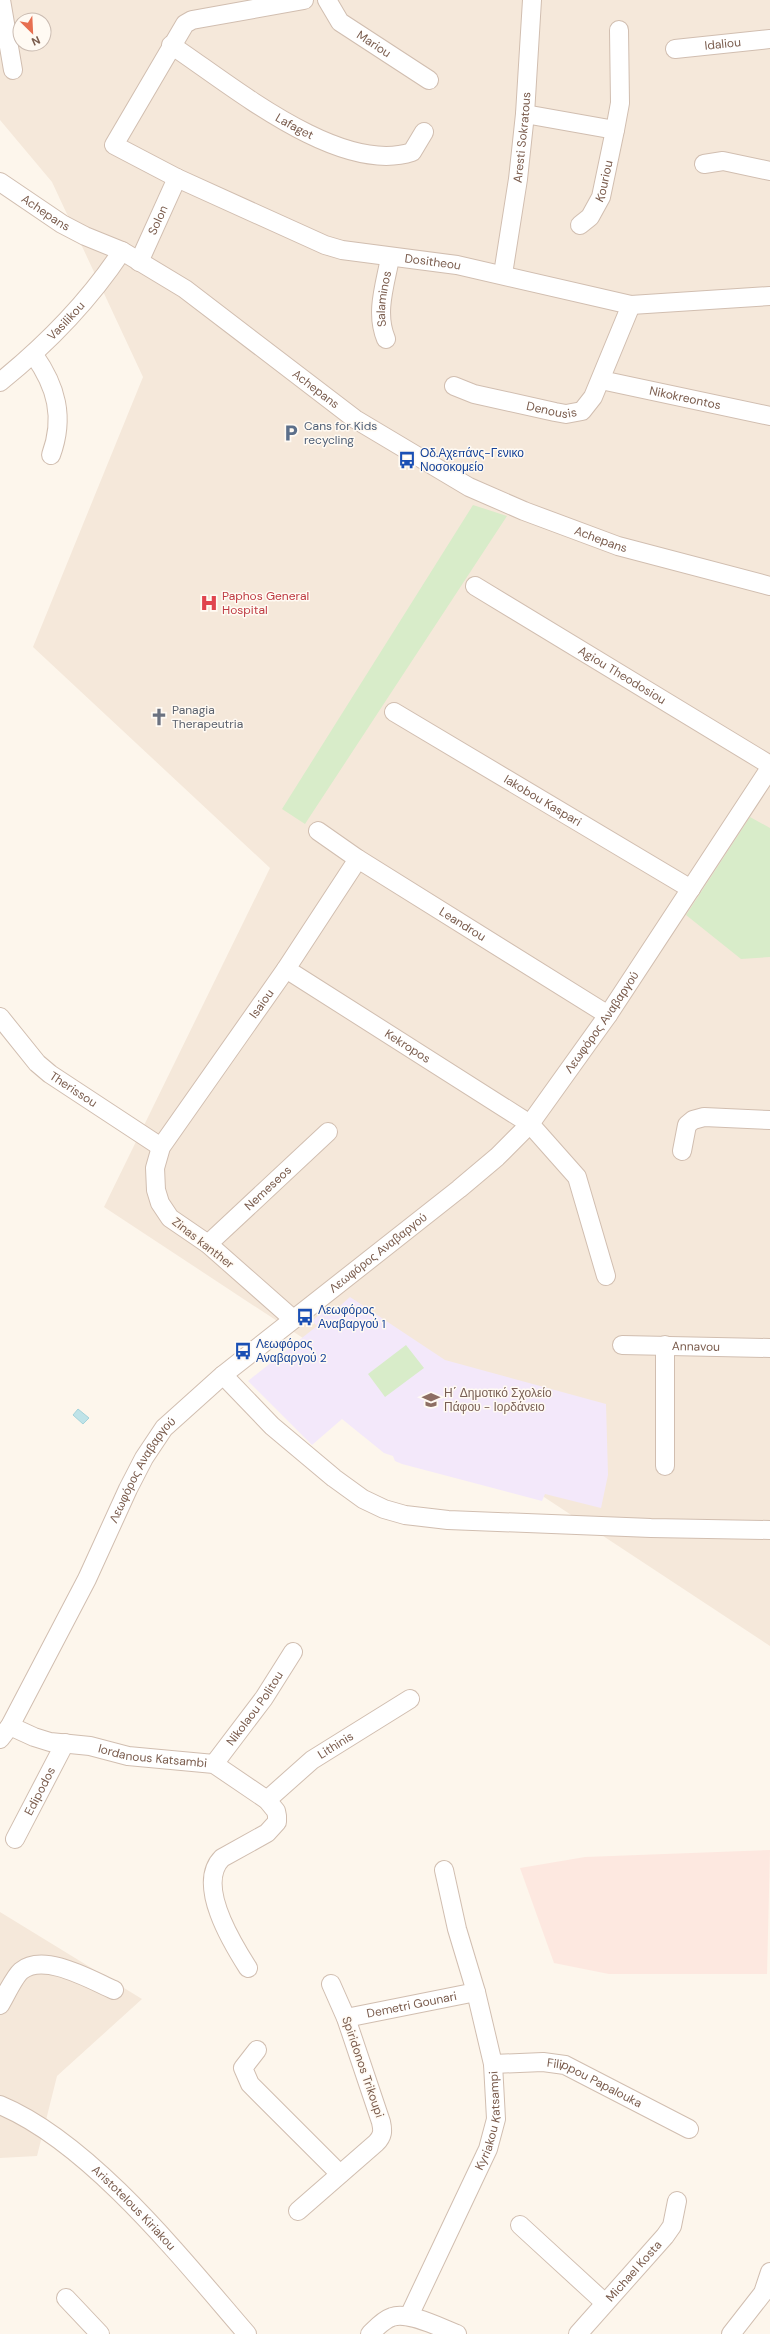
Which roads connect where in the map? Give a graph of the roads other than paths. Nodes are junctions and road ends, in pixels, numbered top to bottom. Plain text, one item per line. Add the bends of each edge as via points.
1 (1, 0) edge
2 (304, 0) edge
3 (327, 0) edge
4 (532, 0) edge
5 (619, 30) dead end
6 (770, 39) edge
7 (171, 45) junction
8 (675, 49) dead end
9 (13, 70) dead end
10 (429, 80) dead end
11 (525, 114) junction
12 (615, 130) junction
13 (424, 132) dead end
14 (704, 164) dead end
15 (770, 170) edge
16 (177, 178) junction
17 (0, 182) edge
18 (580, 225) dead end
19 (122, 251) junction
20 (390, 258) junction
21 (139, 262) junction
22 (503, 274) junction
23 (770, 296) edge
24 (631, 305) junction
25 (386, 339) dead end
26 (34, 355) junction
27 (601, 380) junction
28 (0, 382) edge
29 (454, 386) dead end
30 (770, 416) edge
31 (51, 455) dead end
32 (475, 586) dead end
33 (770, 586) edge
34 (394, 712) dead end
35 (770, 766) edge
36 (318, 831) dead end
37 (358, 859) junction
38 (691, 889) junction
39 (286, 969) junction
40 (608, 1015) junction
41 (0, 1017) edge
42 (770, 1120) edge
43 (530, 1124) junction
44 (328, 1132) dead end
45 (161, 1147) junction
46 (682, 1151) dead end
47 (208, 1244) junction
48 (606, 1276) dead end
49 (293, 1319) junction
50 (622, 1345) dead end
51 (665, 1345) junction
52 (770, 1348) edge
53 (223, 1375) junction
54 (665, 1466) dead end
55 (770, 1530) edge
56 (293, 1652) dead end
57 (410, 1699) dead end
58 (5, 1732) edge
59 (65, 1743) junction
60 (214, 1764) junction
61 (267, 1800) junction
62 (14, 1839) dead end
63 (444, 1870) dead end
64 (248, 1968) dead end
65 (331, 1984) dead end
66 (114, 1990) dead end
67 (476, 1992) junction
68 (0, 2005) edge
69 (346, 2018) junction
70 (257, 2050) dead end
71 (493, 2064) junction
72 (0, 2105) edge
73 (688, 2130) dead end
74 (340, 2174) junction
75 (677, 2201) dead end
76 (298, 2211) dead end
77 (520, 2225) dead end
78 (770, 2272) edge
79 (66, 2298) dead end
80 (605, 2303) junction
81 (409, 2316) junction
82 (243, 2333) edge
83 (100, 2334) edge
84 (370, 2334) edge
85 (457, 2334) edge
86 (578, 2334) edge
87 (731, 2334) edge

1 - 9 street
2 - 7 street via 188,22
3 - 10 street, Mariou via 334,15 344,25
4 - 11 street, Aresti Sokratous
5 - 12 street, Kouriou via 620,103
6 - 8 street, Idaliou
7 - 13 street, Lafaget via 296,129 323,142 370,155 394,156 412,152
7 - 16 street, Dositheou via 114,145
11 - 12 street
11 - 22 street, Aresti Sokratous
12 - 18 street, Kouriou via 602,197 596,209
14 - 15 street via 723,161
16 - 20 street, Dositheou via 325,245
16 - 21 street, Solon
17 - 19 street, Achepans via 62,224
19 - 21 street, Achepans
19 - 26 street, Vasilikou via 96,289
20 - 22 street, Dositheou via 457,265
20 - 25 street, Salaminos via 380,314
21 - 33 street, Achepans via 185,288 355,419 469,487 524,511 618,546
22 - 24 street, Dositheou
23 - 24 street, Dositheou
24 - 27 street, Denousis
26 - 28 street, Vasilikou
26 - 31 street via 54,390 58,430
27 - 29 street, Denousis via 586,408 575,414 486,397
27 - 30 street, Nikokreontos
32 - 35 street, Agiou Theodosiou
34 - 38 street, Iakobou Kaspari
35 - 38 street, Λεωφόρος Αναβαργού
36 - 37 street, Leandrou
37 - 39 street, Isaiou
37 - 40 street, Leandrou
38 - 40 street, Λεωφόρος Αναβαργού
39 - 43 street, Kekropos
39 - 45 street, Isaiou
40 - 43 street, Λεωφόρος Αναβαργού
41 - 45 street, Therissou via 37,1063 50,1074
42 - 46 street via 698,1117 687,1124
43 - 48 street, Kekropos via 578,1177
43 - 49 street, Λεωφόρος Αναβαργού via 497,1157 459,1189
44 - 47 street, Nemeseos
45 - 47 street, Zinas kanther via 155,1168 160,1203 178,1226
47 - 49 street, Zinas kanther
49 - 53 street, Λεωφόρος Αναβαργού
50 - 51 street, Annavou
51 - 52 street, Annavou
51 - 54 street
53 - 55 street via 272,1426 334,1478 363,1499 405,1515 448,1520
53 - 58 street, Λεωφόρος Αναβαργού via 164,1428 144,1458 87,1579
56 - 60 street, Nikolaou Politou via 264,1698
57 - 61 street, Lithinis via 312,1760
58 - 59 street, Iordanous Katsambi
59 - 60 street, Iordanous Katsambi via 90,1746 128,1756
59 - 62 street, Edipodos
60 - 61 street, Iordanous Katsambi
61 - 64 street, Iordanous Katsambi via 276,1811 276,1822 272,1828 258,1840 222,1858 218,1862 214,1876 217,1906 224,1925 232,1944
63 - 67 street, Kyriakou Katsampi via 457,1929
65 - 69 street, Spiridonos Trikoupi
66 - 68 street via 66,1969 38,1964 21,1971
67 - 69 street, Demetri Gounari
67 - 71 street, Kyriakou Katsampi
69 - 74 street, Spiridonos Trikoupi via 383,2131 381,2138
70 - 74 street via 243,2068 250,2084
71 - 73 street, Filippou Papalouka via 543,2062 564,2066
71 - 81 street, Kyriakou Katsampi via 496,2119 493,2136
72 - 82 street, Aristotelous Kiriakou via 41,2126 97,2171 123,2196
74 - 76 street, Spiridonos Trikoupi
75 - 80 street, Michael Kosta via 672,2226 665,2236
77 - 80 street
78 - 87 street via 763,2293
79 - 83 street
80 - 86 street, Michael Kosta
81 - 84 street via 392,2317
81 - 85 street

